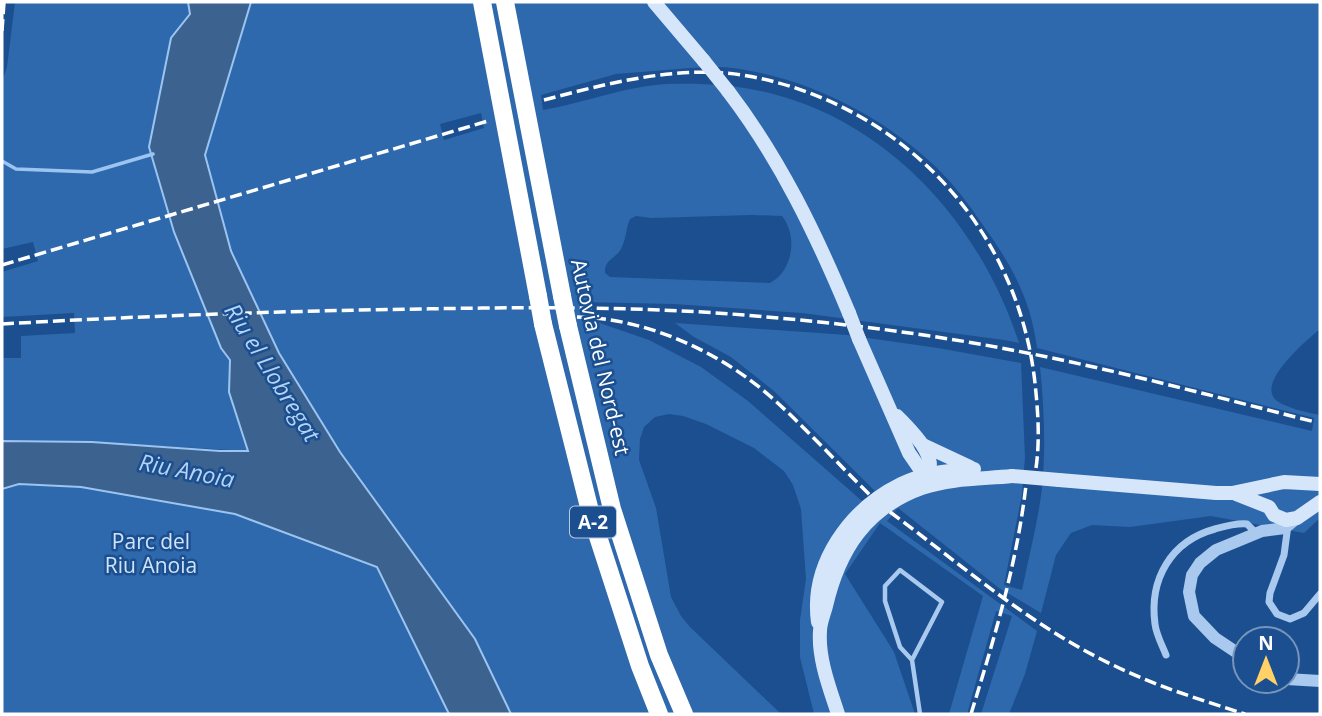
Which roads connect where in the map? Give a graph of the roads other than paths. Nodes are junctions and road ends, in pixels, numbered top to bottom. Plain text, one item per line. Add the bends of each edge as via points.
1 (482, 2) edge
2 (505, 2) edge
3 (654, 2) edge
4 (893, 413) junction
5 (923, 444) junction
6 (909, 453) junction
7 (974, 468) junction
8 (929, 474) junction
9 (1012, 476) junction
10 (959, 480) junction
11 (902, 484) junction
12 (1296, 484) junction
13 (1320, 484) edge
14 (1276, 485) junction
15 (1232, 493) junction
16 (1320, 502) edge
17 (1270, 509) junction
18 (1296, 518) junction
19 (859, 532) junction
20 (1259, 532) junction
21 (1320, 594) edge
22 (820, 629) junction
23 (1231, 649) edge
24 (1166, 654) dead end
25 (912, 660) junction
26 (1301, 680) edge
27 (1320, 681) edge
28 (659, 714) edge
29 (684, 714) edge
30 (838, 714) edge
31 (920, 714) edge

1 - 28 highway, A-2, bridge via 543,324 591,515
2 - 29 highway, Autovia del Nord-est / A-2, bridge via 568,326 612,509 659,655
3 - 4 main road, bridge via 763,139 800,203
4 - 5 main road
4 - 6 main road
5 - 7 main road
5 - 8 main road
6 - 8 main road via 922,472
6 - 11 main road
7 - 8 main road
7 - 9 main road
8 - 10 main road
8 - 11 main road
8 - 19 main road via 868,514
9 - 10 main road
9 - 15 main road, bridge
10 - 19 main road via 899,498
11 - 22 main road via 859,513 837,541 820,579 816,605
12 - 13 main road
12 - 14 main road
12 - 18 main road via 1306,495 1307,505
14 - 15 main road
14 - 17 main road via 1270,492
15 - 17 main road
16 - 18 main road
17 - 18 main road via 1280,519
17 - 20 street
18 - 20 street via 1285,528
18 - 21 street via 1269,602 1277,614 1290,619 1304,613
19 - 22 main road via 834,576
20 - 23 street via 1206,557 1190,583 1194,616
20 - 24 street via 1237,523 1193,536 1175,552 1156,587 1155,625
22 - 30 main road via 821,651
25 - 25 lane via 900,648 885,601 885,586 900,570 942,603
25 - 31 lane
26 - 27 street

